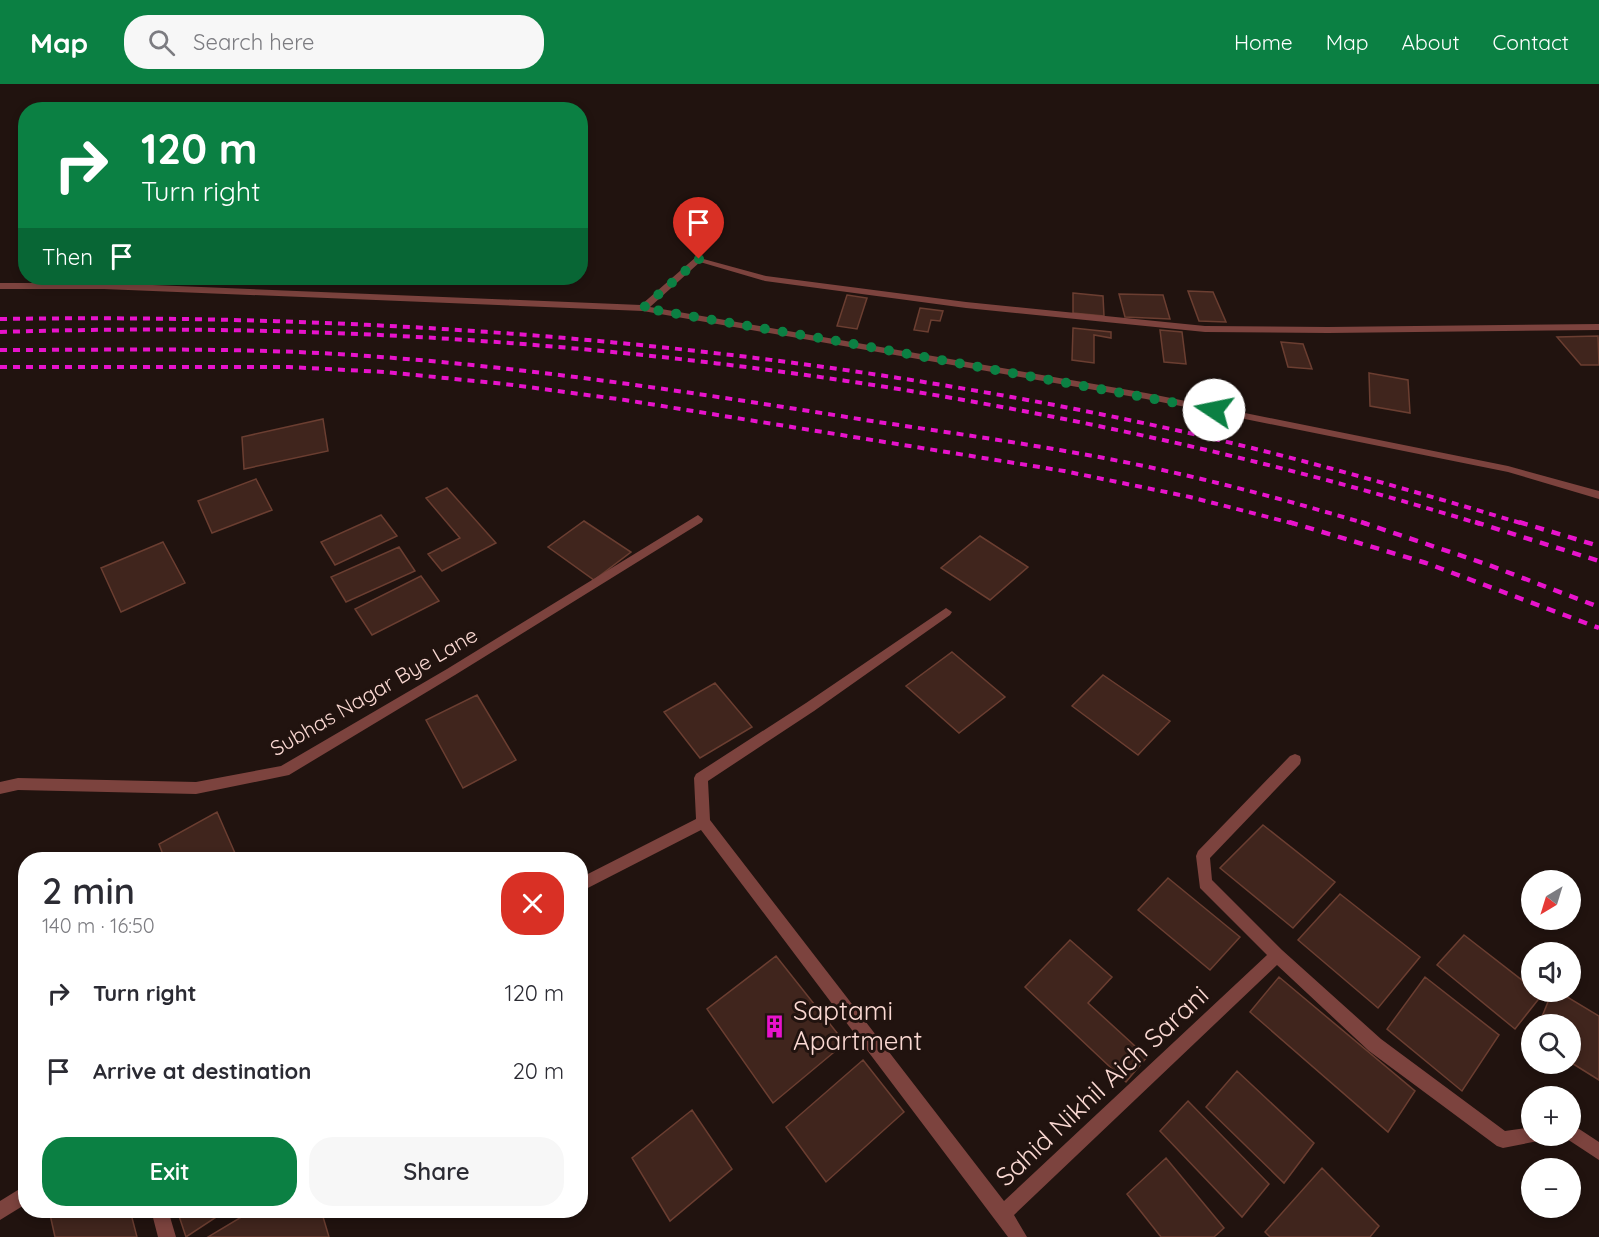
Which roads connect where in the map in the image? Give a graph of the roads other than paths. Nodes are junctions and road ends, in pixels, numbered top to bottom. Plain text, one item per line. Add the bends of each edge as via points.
1 (0, 286) edge
2 (643, 308) junction
3 (1599, 327) edge
4 (1599, 495) edge
5 (698, 519) dead end
6 (946, 612) dead end
7 (1295, 760) dead end
8 (0, 788) edge
9 (703, 822) junction
10 (588, 882) edge
11 (1277, 955) junction
12 (1521, 1137) edge
13 (1581, 1139) edge
14 (1599, 1152) edge
15 (18, 1198) edge
16 (0, 1210) edge
17 (1003, 1214) junction
18 (161, 1218) edge
19 (167, 1237) edge
20 (1018, 1237) edge

1 - 2 street via 104,286
2 - 3 street via 699,259 776,280 966,305 1205,329
2 - 4 street via 1158,399 1508,468
5 - 8 street, Subhas Nagar Bye Lane via 284,771 196,788 18,784
6 - 9 street via 701,778
7 - 11 street via 1203,856 1205,883
9 - 10 street
9 - 17 street, Sahid Nikhil Aich Sarani
11 - 12 street via 1375,1045 1503,1140
11 - 17 street, Sahid Nikhil Aich Sarani
13 - 14 street
15 - 16 street
17 - 20 street
18 - 19 street

